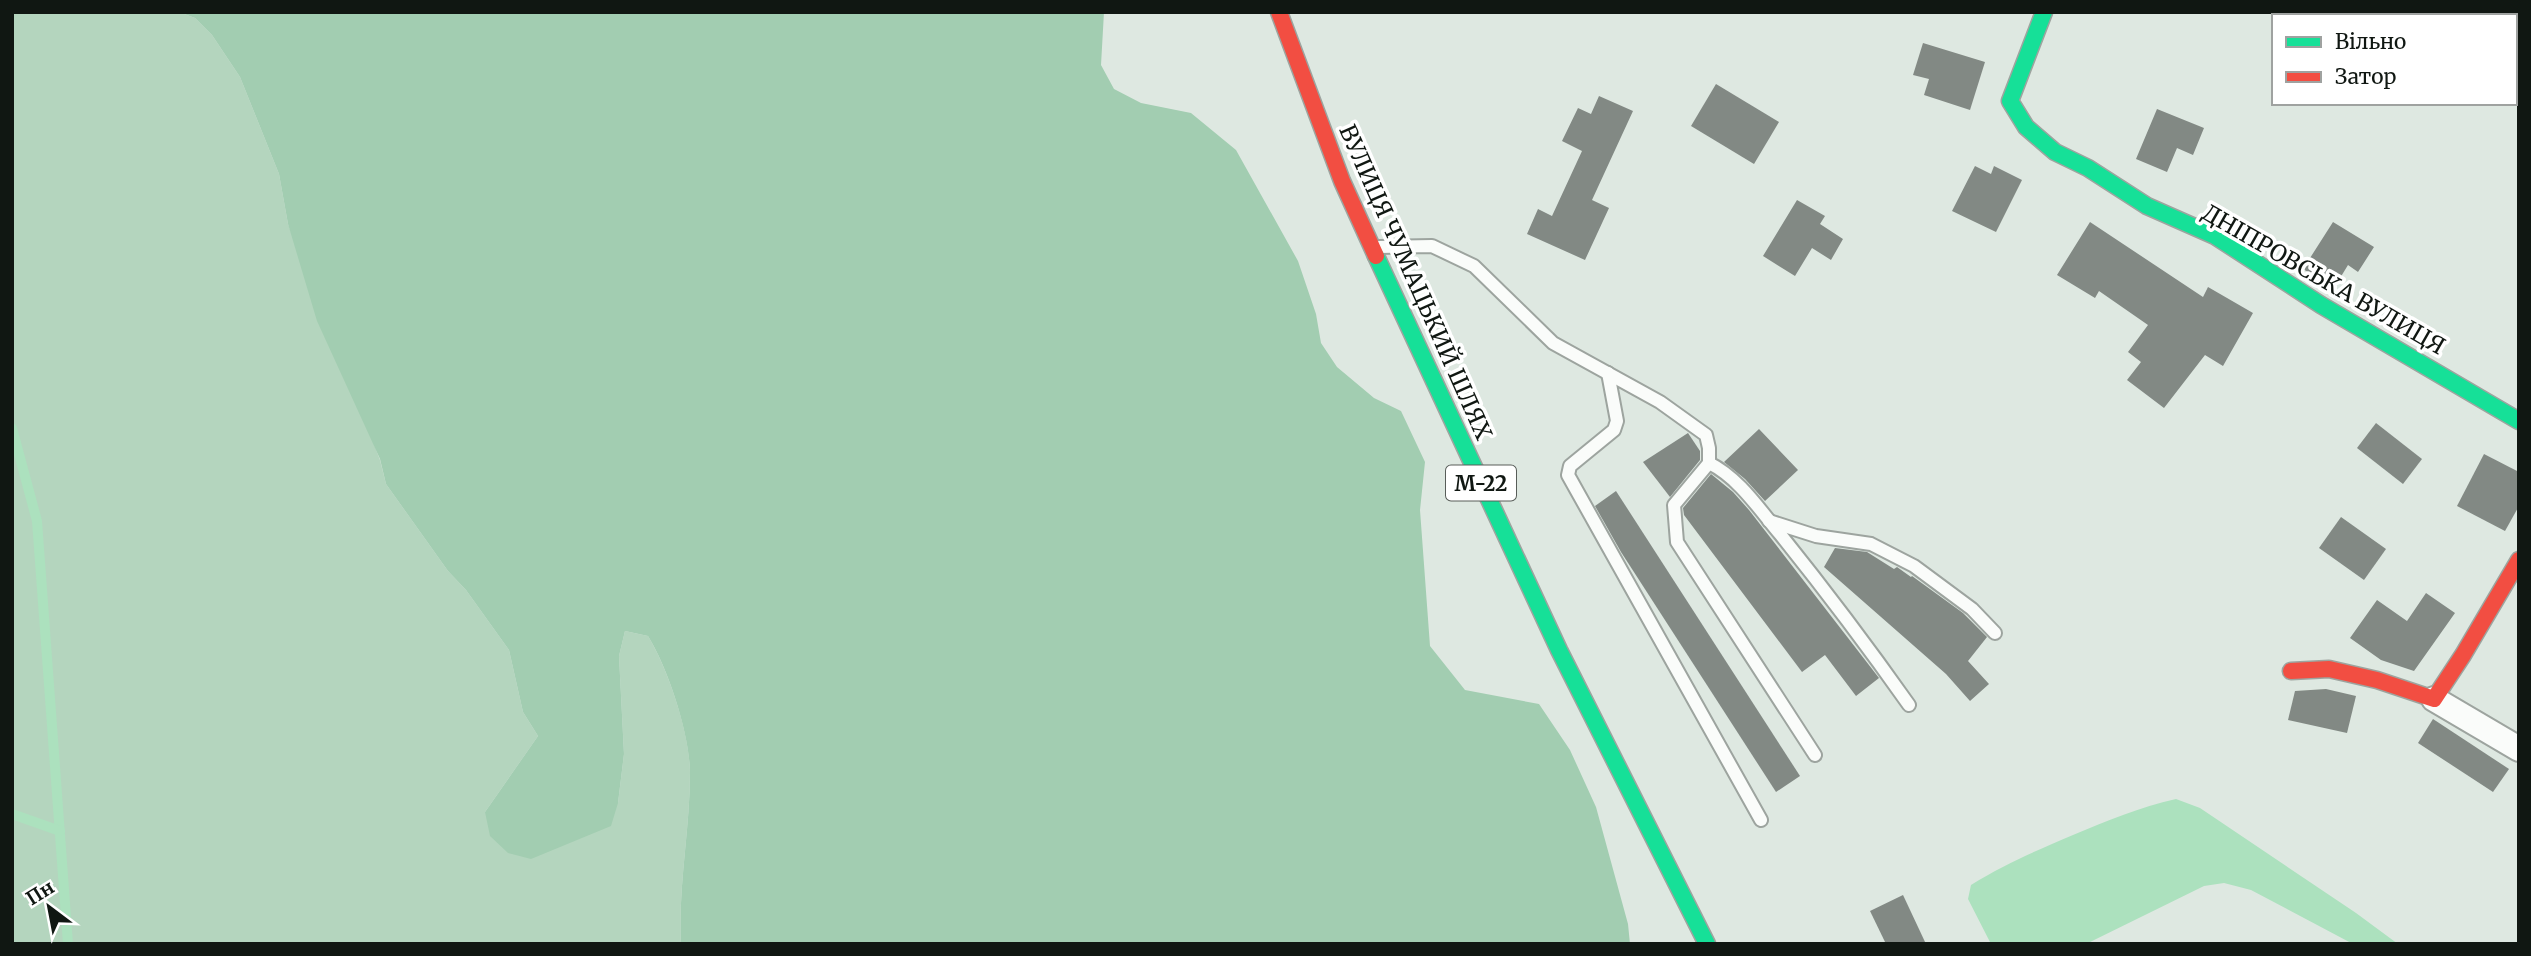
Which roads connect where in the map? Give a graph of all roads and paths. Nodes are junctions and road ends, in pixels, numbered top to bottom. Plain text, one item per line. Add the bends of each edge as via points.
1 (1279, 12) edge
2 (2044, 12) edge
3 (1372, 247) junction
4 (1608, 373) junction
5 (2519, 421) edge
6 (1709, 463) junction
7 (1769, 521) junction
8 (2519, 560) edge
9 (1995, 633) dead end
10 (2291, 671) dead end
11 (2434, 699) junction
12 (1909, 705) dead end
13 (2519, 749) edge
14 (1815, 755) dead end
15 (1761, 820) dead end
16 (1707, 944) edge

1 - 3 main road, ВУЛИЦЯ ЧУМАЦЬКИЙ ШЛЯХ / М-22 via 1342,181
2 - 5 main road, ДНІПРОВСЬКА ВУЛИЦЯ via 2010,101 2026,127 2055,152 2147,206 2215,236 2320,305
3 - 4 lane via 1432,246 1474,265 1553,343
3 - 16 main road, ВУЛИЦЯ ЧУМАЦЬКИЙ ШЛЯХ / М-22 via 1559,650
4 - 6 lane via 1706,435
4 - 15 lane via 1617,421 1614,430 1570,466 1568,475
6 - 7 lane via 1727,472
6 - 14 lane via 1674,505 1677,542
7 - 9 lane via 1816,536 1871,544 1914,566 1972,609
7 - 12 lane via 1836,603
8 - 11 main road
10 - 11 main road via 2329,669
11 - 13 street

